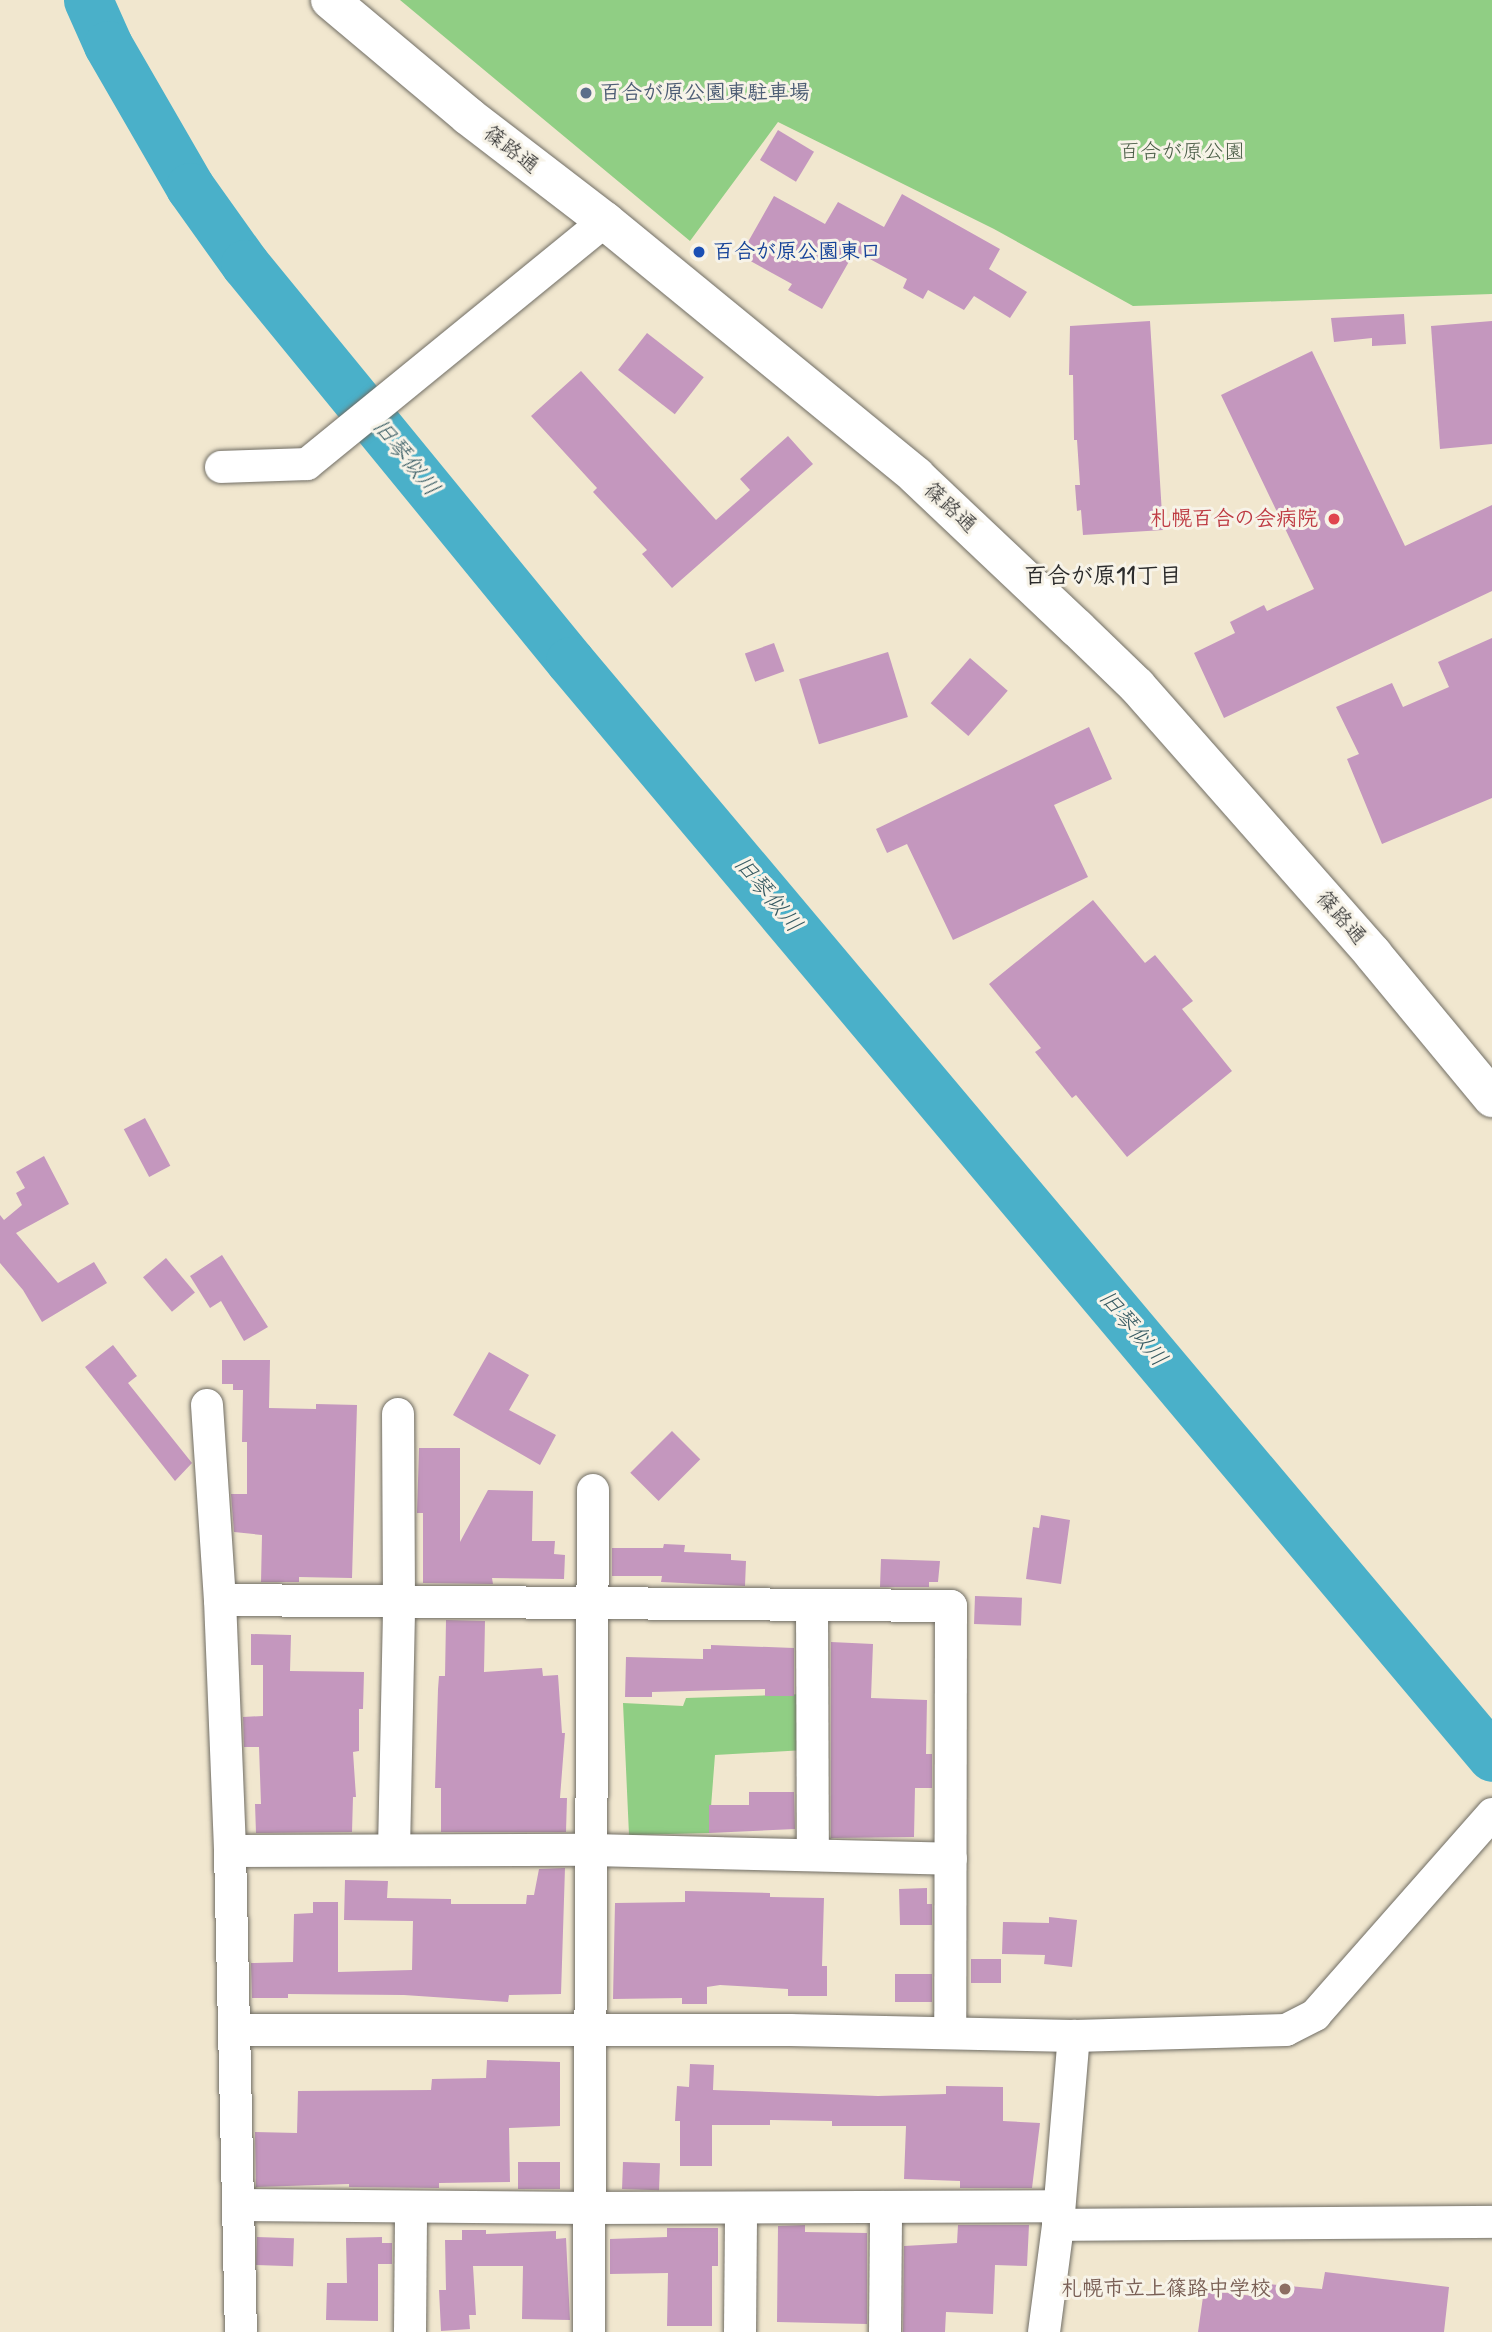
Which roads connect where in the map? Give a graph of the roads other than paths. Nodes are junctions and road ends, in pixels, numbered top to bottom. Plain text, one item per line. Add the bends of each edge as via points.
1 (330, 0) edge
2 (604, 221) junction
3 (221, 467) dead end
4 (1492, 1098) edge
5 (207, 1405) dead end
6 (398, 1414) dead end
7 (593, 1490) dead end
8 (220, 1600) junction
9 (400, 1601) junction
10 (591, 1601) junction
11 (812, 1605) junction
12 (1492, 1814) edge
13 (394, 1850) junction
14 (592, 1850) junction
15 (230, 1851) junction
16 (813, 1855) junction
17 (951, 1859) junction
18 (590, 2029) junction
19 (236, 2030) junction
20 (950, 2034) junction
21 (1074, 2036) junction
22 (239, 2205) junction
23 (411, 2207) junction
24 (886, 2207) junction
25 (589, 2208) junction
26 (741, 2208) junction
27 (1058, 2215) junction
28 (1492, 2222) edge
29 (242, 2332) edge
30 (410, 2332) edge
31 (589, 2332) edge
32 (740, 2332) edge
33 (885, 2332) edge
34 (1045, 2332) edge

1 - 2 street, 篠路通 via 468,116
2 - 3 street via 307,464
2 - 4 street, 篠路通 via 916,477 1137,686 1373,954
5 - 8 street
6 - 9 street
7 - 10 street
8 - 9 street
8 - 15 street
9 - 10 street
9 - 13 street
10 - 11 street
10 - 14 street
11 - 16 street
11 - 17 street via 951,1606
12 - 21 street via 1315,2015 1286,2030
13 - 14 street
13 - 15 street
14 - 16 street
14 - 18 street
15 - 19 street
16 - 17 street
17 - 20 street
18 - 19 street
18 - 20 street
18 - 25 street
19 - 22 street
20 - 21 street
21 - 27 street
22 - 23 street
22 - 29 street
23 - 25 street
23 - 30 street
24 - 26 street
24 - 27 street
24 - 33 street
25 - 26 street
25 - 31 street
26 - 32 street
27 - 28 street
27 - 34 street

